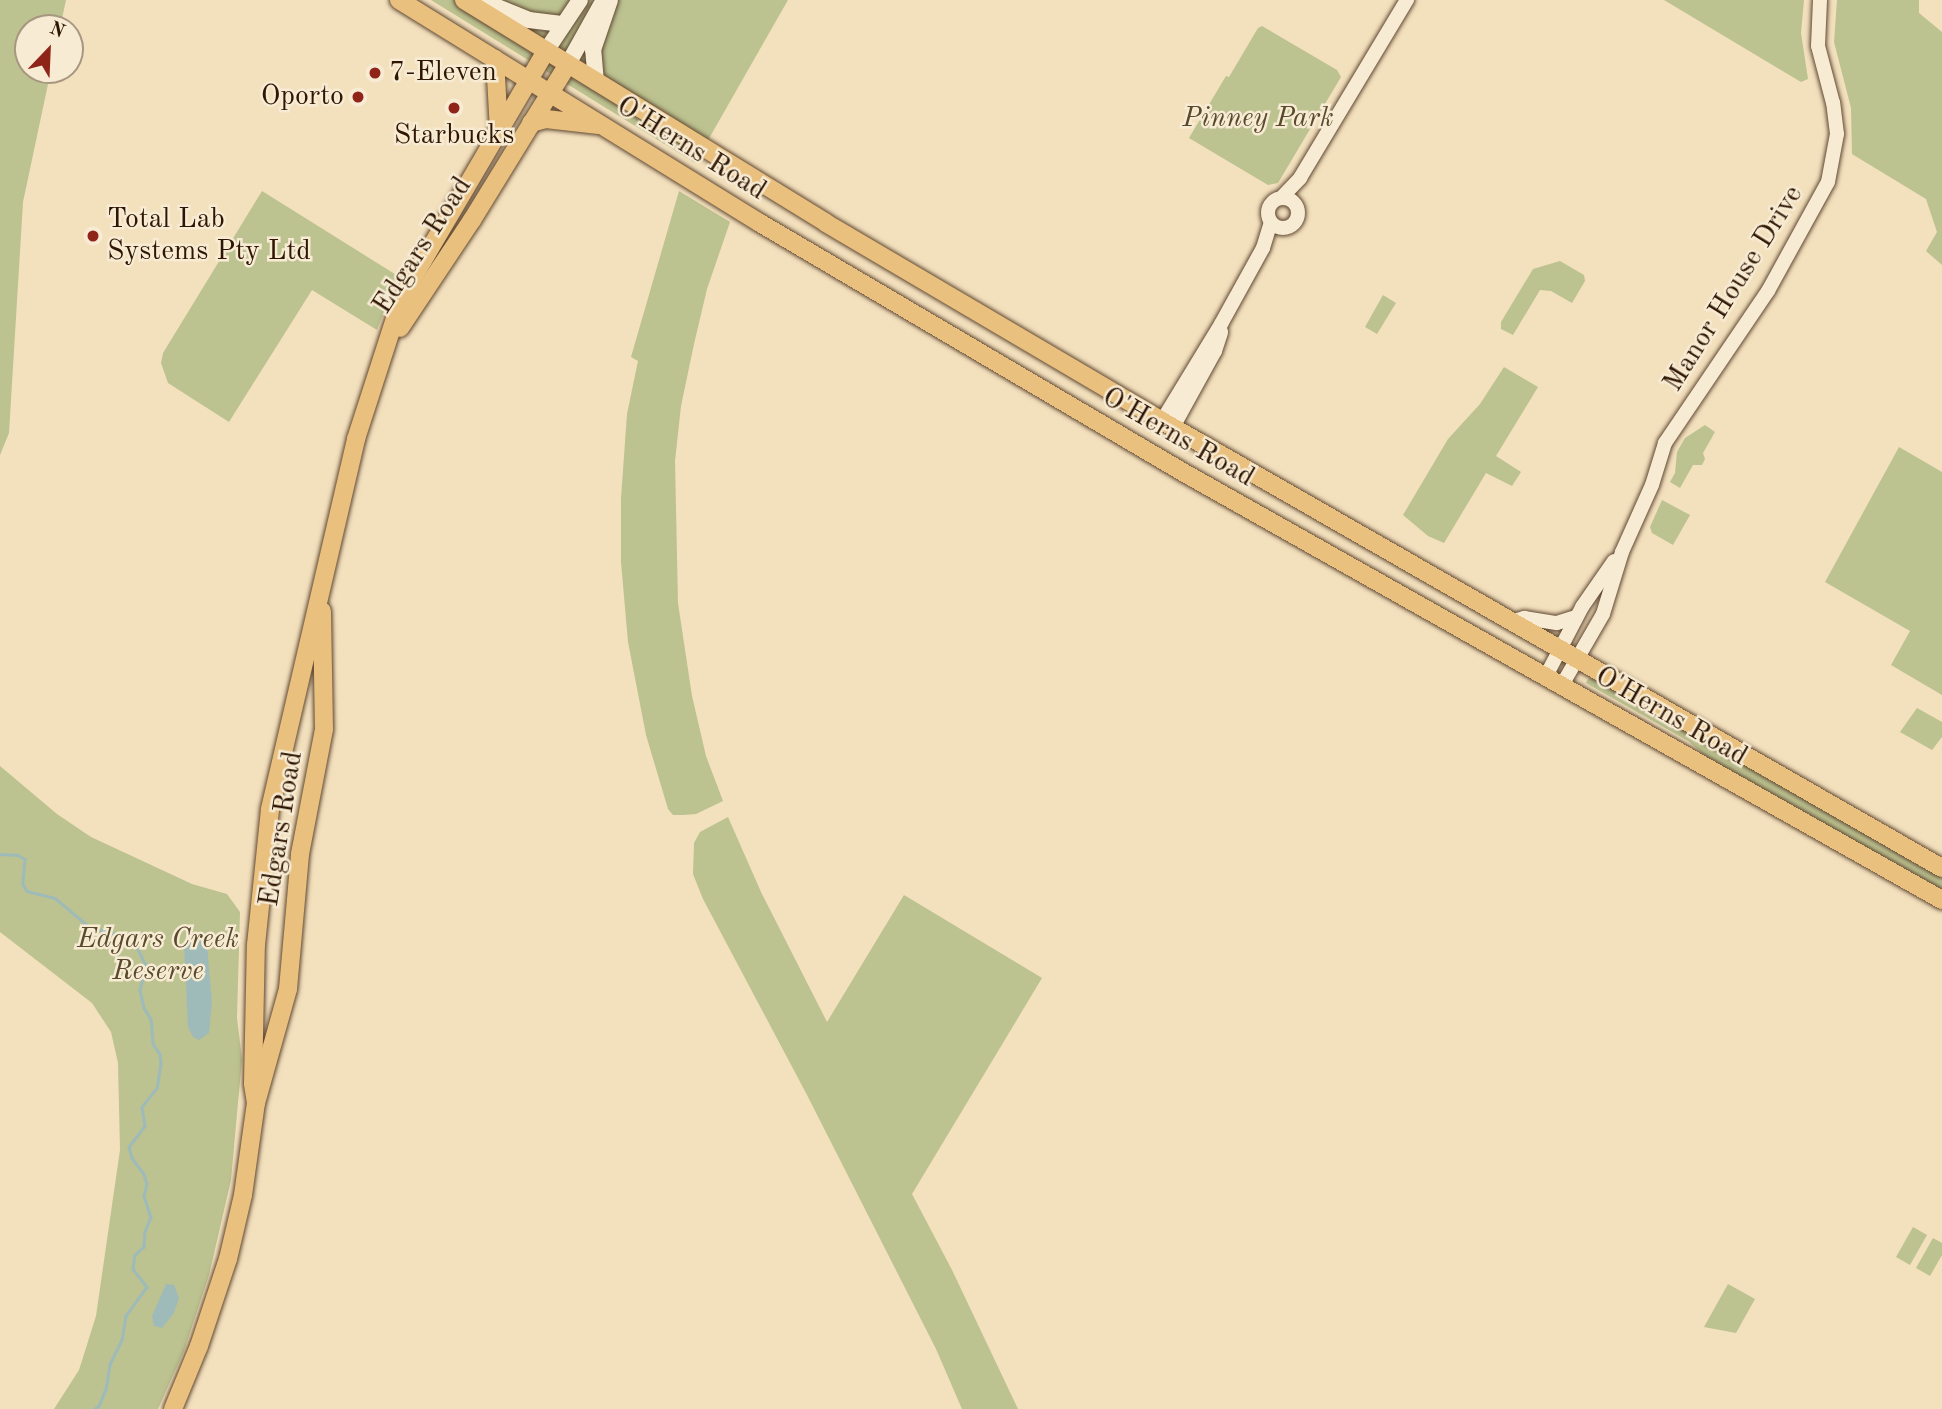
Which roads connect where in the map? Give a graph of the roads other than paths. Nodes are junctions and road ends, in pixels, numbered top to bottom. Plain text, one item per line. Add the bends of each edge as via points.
1 (399, 0) edge
2 (464, 0) edge
3 (481, 0) edge
4 (580, 0) edge
5 (603, 0) edge
6 (610, 0) edge
7 (1407, 0) edge
8 (1820, 0) edge
9 (564, 24) junction
10 (546, 51) junction
11 (495, 59) junction
12 (568, 64) junction
13 (528, 80) junction
14 (596, 82) junction
15 (550, 93) junction
16 (531, 123) junction
17 (602, 125) junction
18 (499, 131) junction
19 (1300, 177) junction
20 (1281, 198) junction
21 (1295, 205) junction
22 (1277, 225) junction
23 (374, 378) junction
24 (1167, 424) junction
25 (1622, 552) junction
26 (329, 559) junction
27 (1576, 617) junction
28 (1510, 622) junction
29 (1594, 634) junction
30 (1560, 651) junction
31 (1578, 661) junction
32 (1594, 670) junction
33 (1554, 681) junction
34 (1942, 868) edge
35 (1942, 900) edge
36 (256, 1103) junction
37 (228, 1259) junction
38 (173, 1409) edge
39 (183, 1409) edge

1 - 11 main road, O'Herns Road
2 - 10 main road, O'Herns Road
3 - 9 main road via 529,20
4 - 9 main road, Edgars Road
5 - 12 main road, Edgars Road
6 - 14 main road via 593,50
7 - 19 street
8 - 25 street, Manor House Drive via 1818,46 1837,134 1828,182 1771,285 1665,443
9 - 10 main road, Edgars Road
10 - 12 main road, O'Herns Road
10 - 13 main road, Edgars Road
11 - 13 main road, O'Herns Road
11 - 18 main road
12 - 14 main road, O'Herns Road
12 - 15 main road, Edgars Road
13 - 15 main road, O'Herns Road
13 - 18 main road, Edgars Road
14 - 24 main road, O'Herns Road
15 - 16 main road, Edgars Road
15 - 17 main road, O'Herns Road
16 - 17 main road via 546,119
16 - 23 main road, Edgars Road via 416,300
17 - 33 main road, O'Herns Road via 794,244 1178,469
18 - 23 main road, Edgars Road via 411,281
19 - 20 street
19 - 21 street
20 - 21 street
20 - 22 street via 1270,205 1268,215
21 - 22 street via 1296,220 1290,226
22 - 24 street
23 - 26 main road, Edgars Road
24 - 28 main road, O'Herns Road
25 - 27 street, Manor House Drive
25 - 29 street, Manor House Drive
26 - 36 main road, Edgars Road via 321,624 324,729 300,854 288,989
26 - 36 main road, Edgars Road via 283,747 265,844 256,944
27 - 28 street via 1557,623 1524,618
27 - 30 street, Manor House Drive
28 - 30 main road, O'Herns Road
29 - 31 street, Manor House Drive
29 - 32 street
30 - 31 main road, O'Herns Road
30 - 33 street, Manor House Drive
31 - 32 main road, O'Herns Road
31 - 33 street, Manor House Drive
32 - 34 main road, O'Herns Road
33 - 35 main road, O'Herns Road
36 - 37 main road, Edgars Road
37 - 38 main road, Edgars Road
37 - 39 main road, Edgars Road via 219,1313

